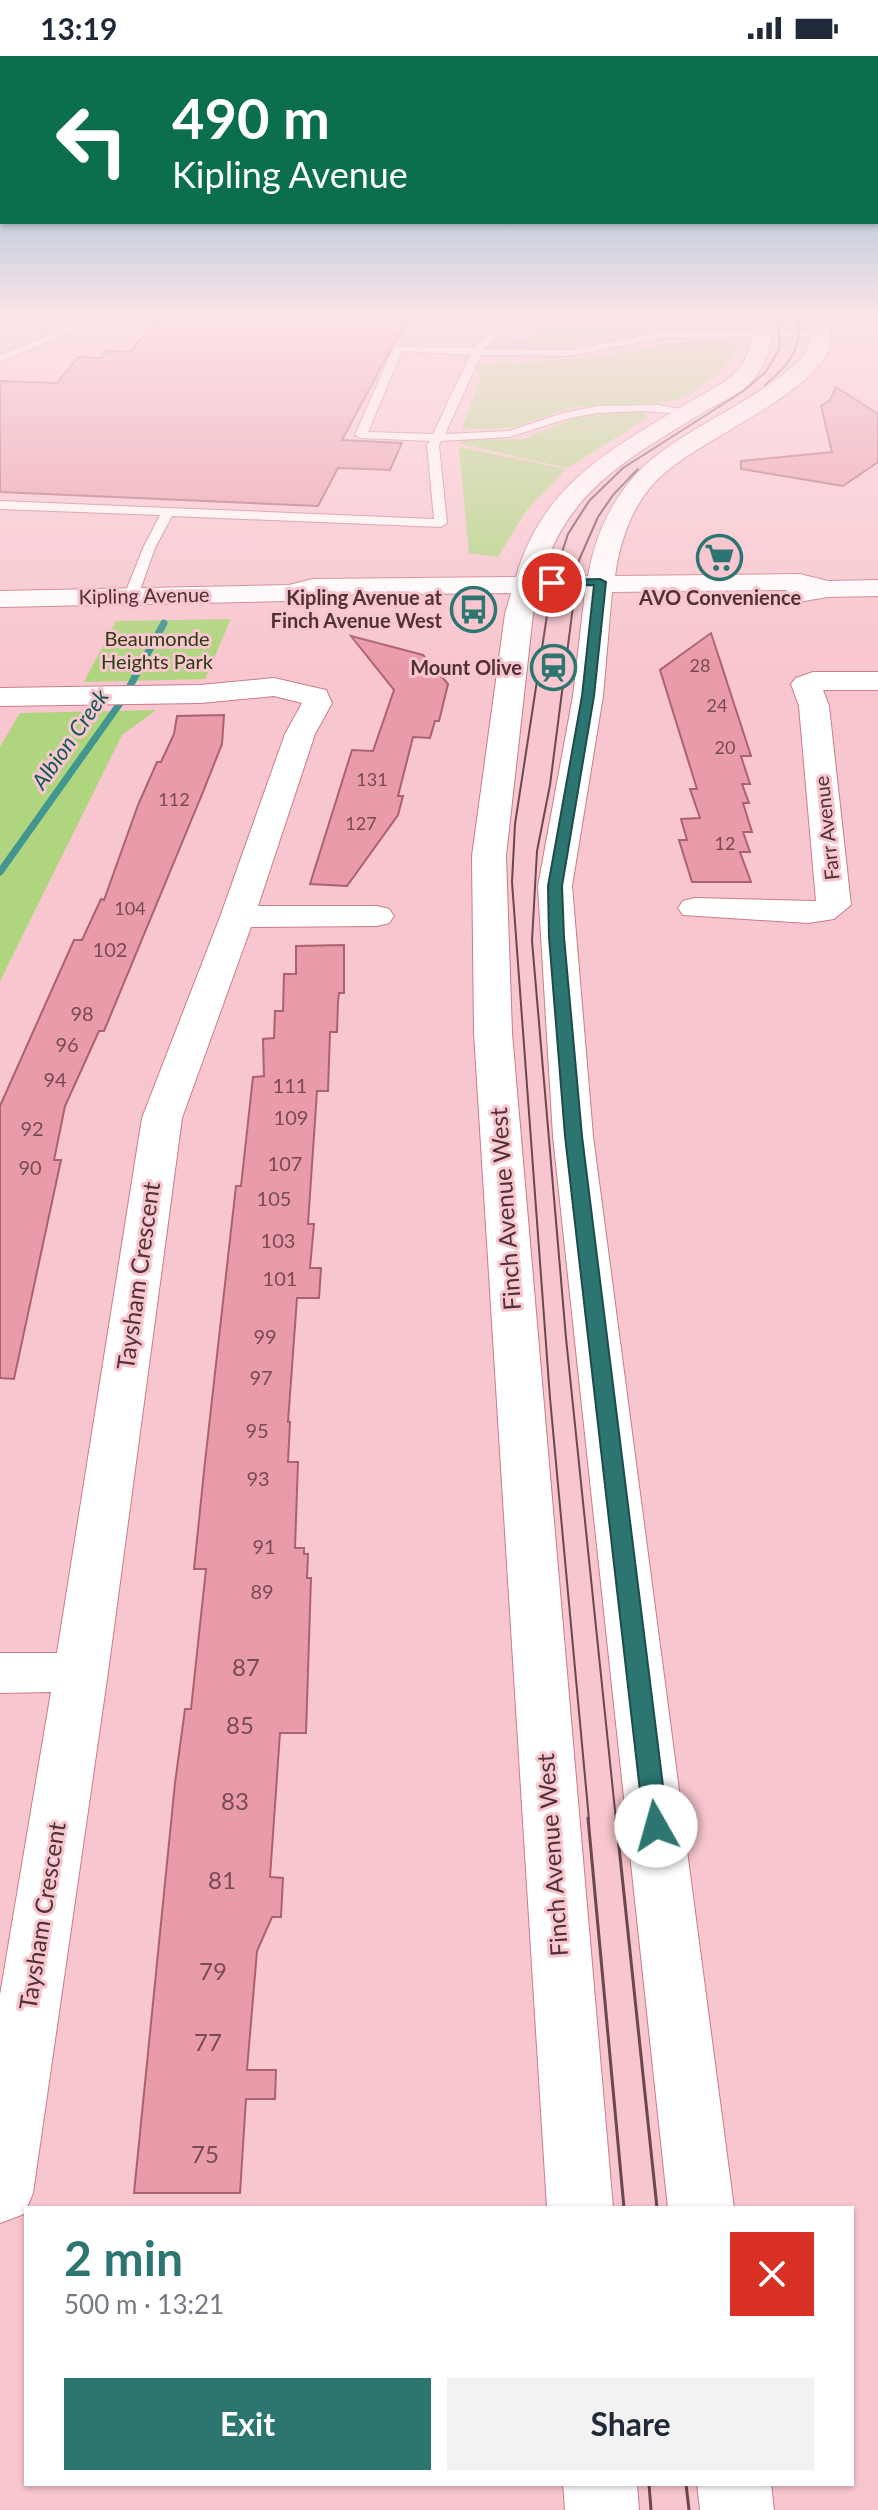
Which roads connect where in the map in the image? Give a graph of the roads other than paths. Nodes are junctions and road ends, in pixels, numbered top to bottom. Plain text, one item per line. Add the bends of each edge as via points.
1 (362, 434) edge
2 (508, 434) edge
3 (654, 434) edge
4 (705, 434) edge
5 (439, 435) junction
6 (0, 505) edge
7 (168, 512) junction
8 (878, 588) edge
9 (599, 589) junction
10 (526, 590) junction
11 (131, 596) junction
12 (0, 599) edge
13 (878, 681) edge
14 (0, 697) edge
15 (695, 908) dead end
16 (377, 916) dead end
17 (237, 917) junction
18 (81, 1672) junction
19 (0, 1673) edge
20 (0, 2193) edge
21 (580, 2206) edge
22 (701, 2206) edge
23 (600, 2486) edge
24 (734, 2486) edge
25 (602, 2510) edge
26 (737, 2510) edge

1 - 5 lane
2 - 5 lane
3 - 10 main road, Finch Avenue West via 583,483 550,524
4 - 9 main road via 647,477 619,512
5 - 7 lane via 433,445 441,523
6 - 7 lane
7 - 11 lane
8 - 9 main road, Kipling Avenue via 805,594
9 - 10 main road, Kipling Avenue
9 - 22 main road via 588,696 555,886 557,937 573,1136
10 - 11 main road, Kipling Avenue via 311,599 289,593
10 - 21 main road, Finch Avenue West via 489,856 493,1033
11 - 12 main road, Kipling Avenue
13 - 15 main road, Farr Avenue via 806,684 814,706 834,905 808,913
14 - 17 main road, Taysham Crescent via 274,687 316,696
16 - 17 main road
17 - 18 main road, Taysham Crescent via 162,1118
18 - 19 main road
18 - 20 main road, Taysham Crescent
23 - 25 main road
24 - 26 main road

